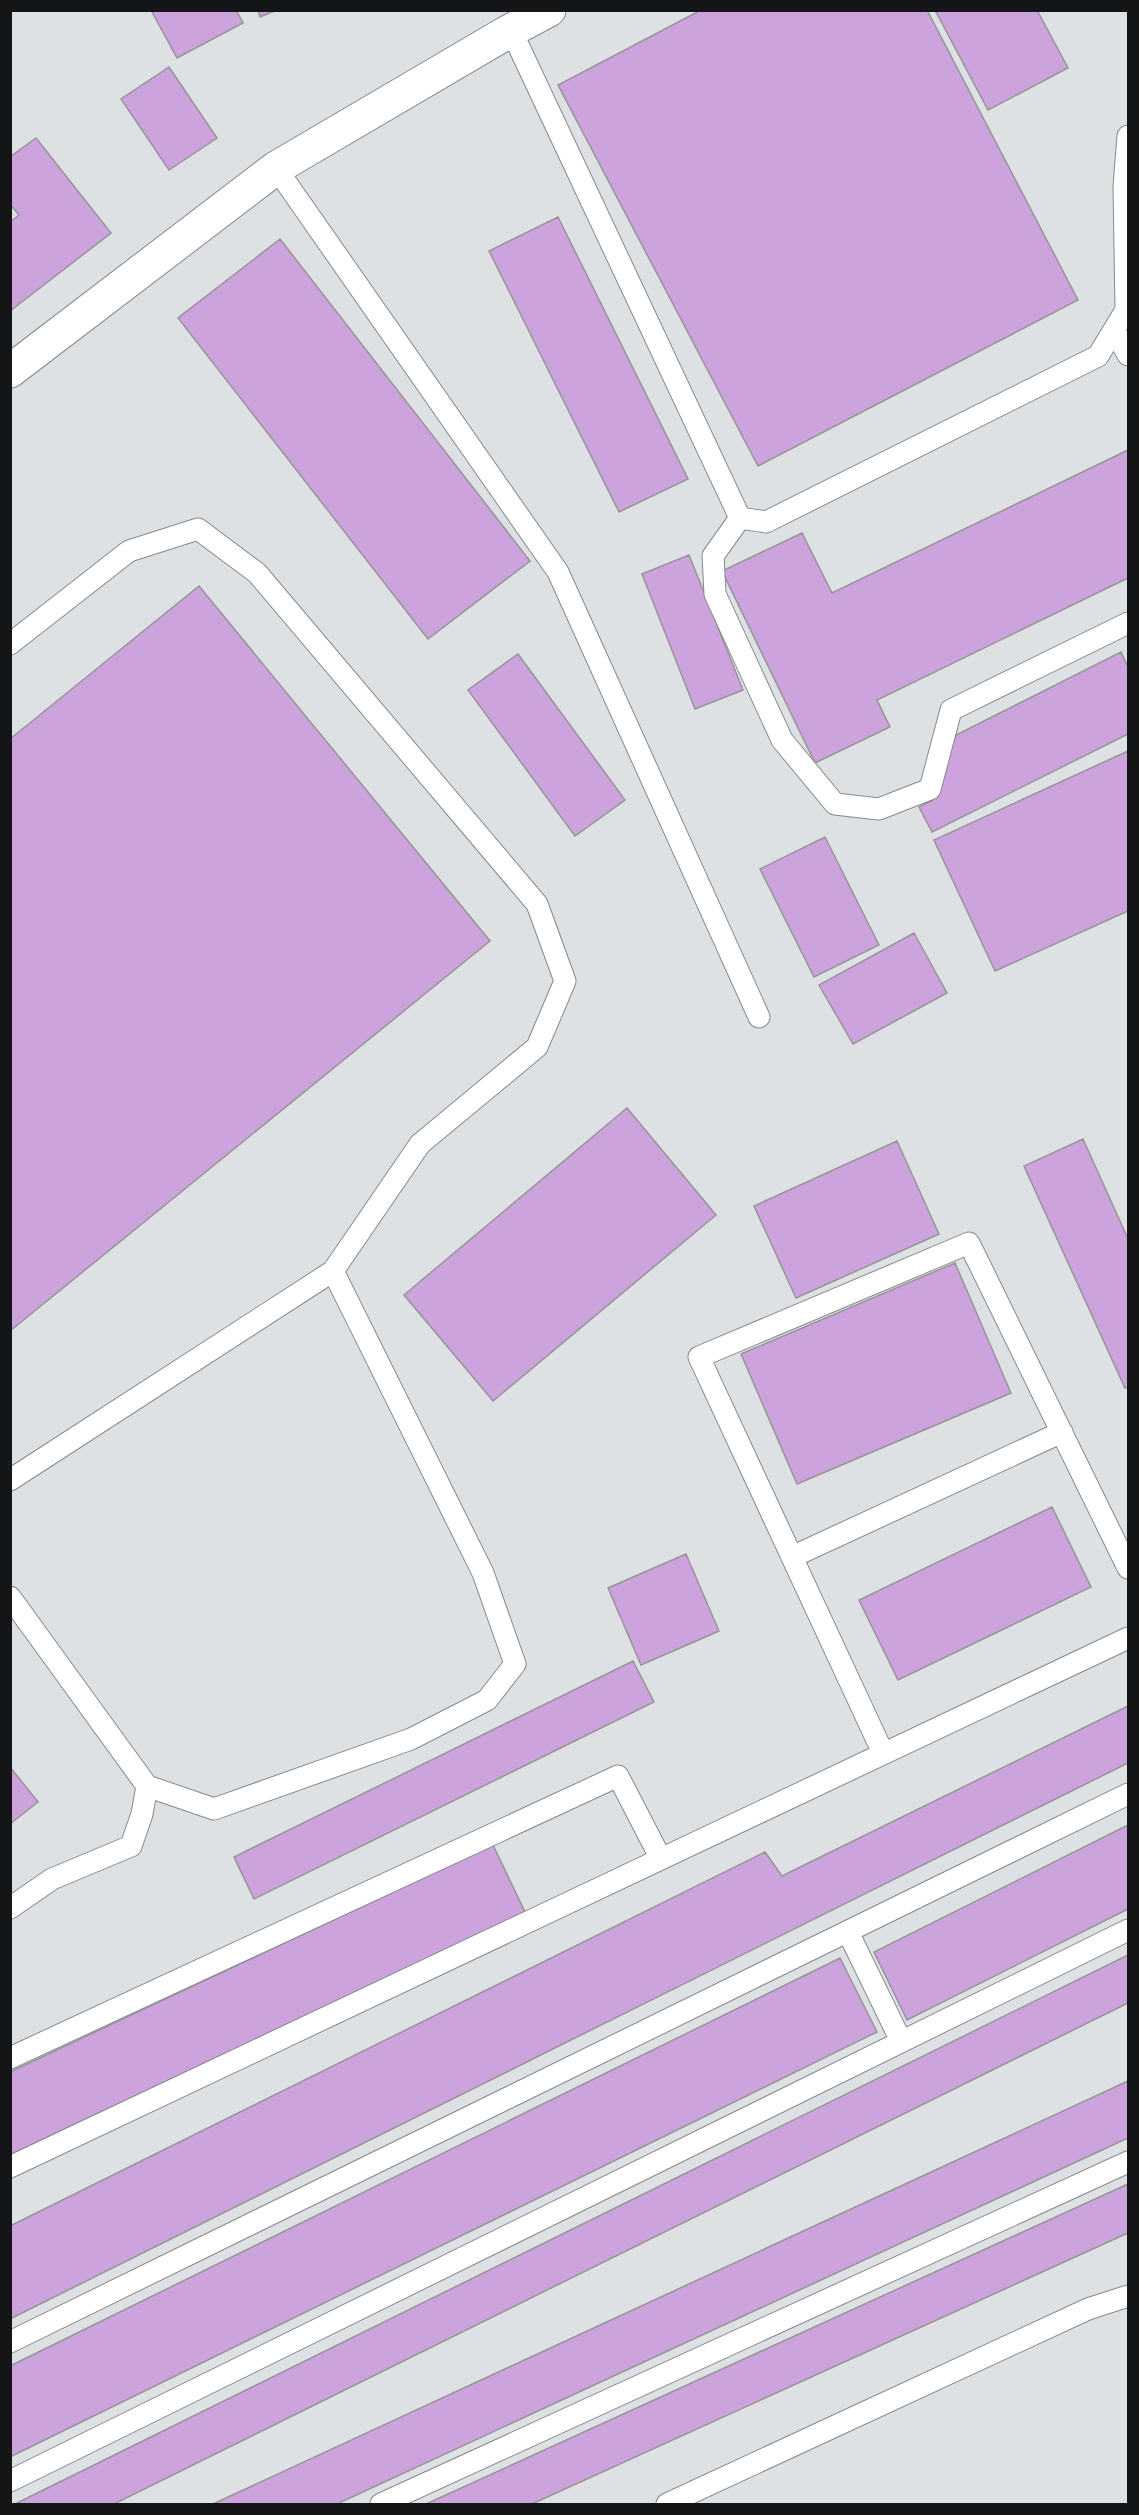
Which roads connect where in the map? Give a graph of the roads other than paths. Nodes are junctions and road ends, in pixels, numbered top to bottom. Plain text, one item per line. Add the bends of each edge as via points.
1 (549, 10) edge
2 (511, 30) junction
3 (1128, 136) edge
4 (276, 168) junction
5 (1114, 330) junction
6 (1128, 355) edge
7 (10, 371) edge
8 (740, 518) junction
9 (1128, 623) edge
10 (10, 644) edge
11 (759, 1017) dead end
12 (333, 1271) junction
13 (1062, 1432) junction
14 (10, 1480) edge
15 (792, 1557) junction
16 (1128, 1568) edge
17 (10, 1597) edge
18 (1128, 1638) edge
19 (883, 1753) junction
20 (147, 1786) junction
21 (1128, 1794) edge
22 (660, 1859) junction
23 (10, 1908) edge
24 (1128, 1930) edge
25 (848, 1932) junction
26 (901, 2041) junction
27 (10, 2058) edge
28 (1128, 2162) edge
29 (10, 2167) edge
30 (1128, 2296) edge
31 (10, 2342) edge
32 (10, 2481) edge
33 (381, 2505) edge
34 (667, 2505) edge

1 - 2 street
2 - 4 street
2 - 8 lane
3 - 5 lane via 1124,186 1126,310
4 - 7 street
4 - 11 lane via 558,572
5 - 6 lane
5 - 8 lane via 1098,356 766,522
8 - 9 lane via 713,556 715,594 782,740 835,804 879,810 930,789 951,710
10 - 12 lane via 129,551 198,529 257,573 537,904 565,981 537,1047 420,1144
12 - 14 lane
12 - 20 lane via 483,1574 514,1664 487,1700 411,1739 214,1809
13 - 15 lane
13 - 15 lane via 969,1243 699,1357
13 - 16 lane
15 - 19 lane
17 - 20 lane
18 - 19 lane
19 - 22 lane
20 - 23 lane via 131,1846 52,1879
21 - 25 lane
22 - 27 lane via 618,1776
22 - 29 lane
24 - 26 lane
25 - 26 lane
25 - 31 lane
26 - 32 lane
28 - 33 lane
30 - 34 lane via 1088,2309

